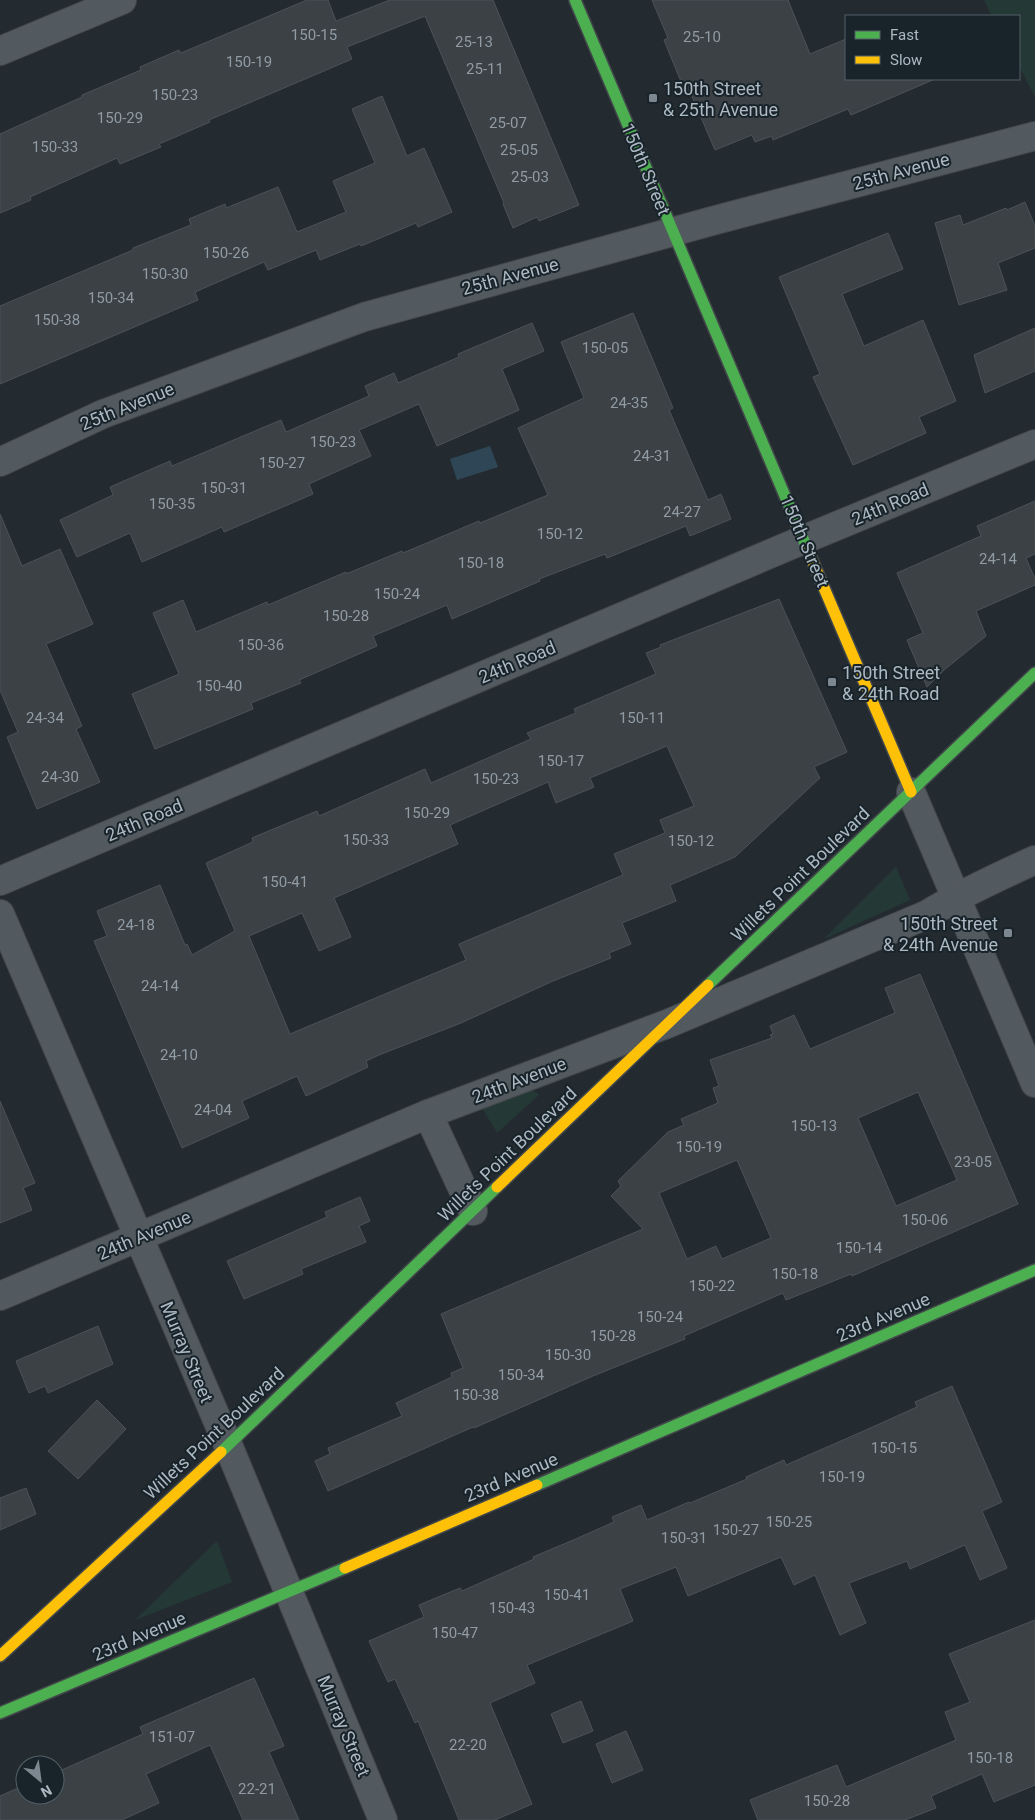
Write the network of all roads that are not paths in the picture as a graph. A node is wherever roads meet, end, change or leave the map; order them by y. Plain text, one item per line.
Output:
1 (122, 0) edge
2 (575, 0) edge
3 (0, 51) edge
4 (1035, 136) edge
5 (673, 232) junction
6 (1035, 444) edge
7 (0, 462) edge
8 (804, 540) junction
9 (1035, 673) edge
10 (911, 792) junction
11 (1035, 860) edge
12 (0, 881) edge
13 (955, 897) junction
14 (0, 914) edge
15 (667, 1024) junction
16 (1035, 1083) edge
17 (428, 1114) junction
18 (473, 1211) junction
19 (138, 1238) junction
20 (1035, 1270) edge
21 (0, 1296) edge
22 (228, 1445) junction
23 (288, 1591) junction
24 (0, 1656) edge
25 (0, 1713) edge
26 (383, 1820) edge

1 - 3 street
2 - 5 street, 150th Street
4 - 5 street, 25th Avenue
5 - 7 street, 25th Avenue
5 - 8 street, 150th Street
6 - 8 street, 24th Road
8 - 10 street, 150th Street
8 - 12 street, 24th Road
9 - 10 street, Willets Point Boulevard
10 - 13 street, 150th Street
10 - 15 street, Willets Point Boulevard
11 - 13 street, 24th Avenue
13 - 15 street, 24th Avenue
13 - 16 street, 150th Street
14 - 19 street, Murray Street
15 - 17 street, 24th Avenue
15 - 18 street, Willets Point Boulevard
17 - 18 street
17 - 19 street, 24th Avenue
18 - 22 street, Willets Point Boulevard
19 - 21 street, 24th Avenue
19 - 22 street, Murray Street
20 - 23 street, 23rd Avenue
22 - 23 street, Murray Street
22 - 24 street, Willets Point Boulevard
23 - 25 street, 23rd Avenue
23 - 26 street, Murray Street

